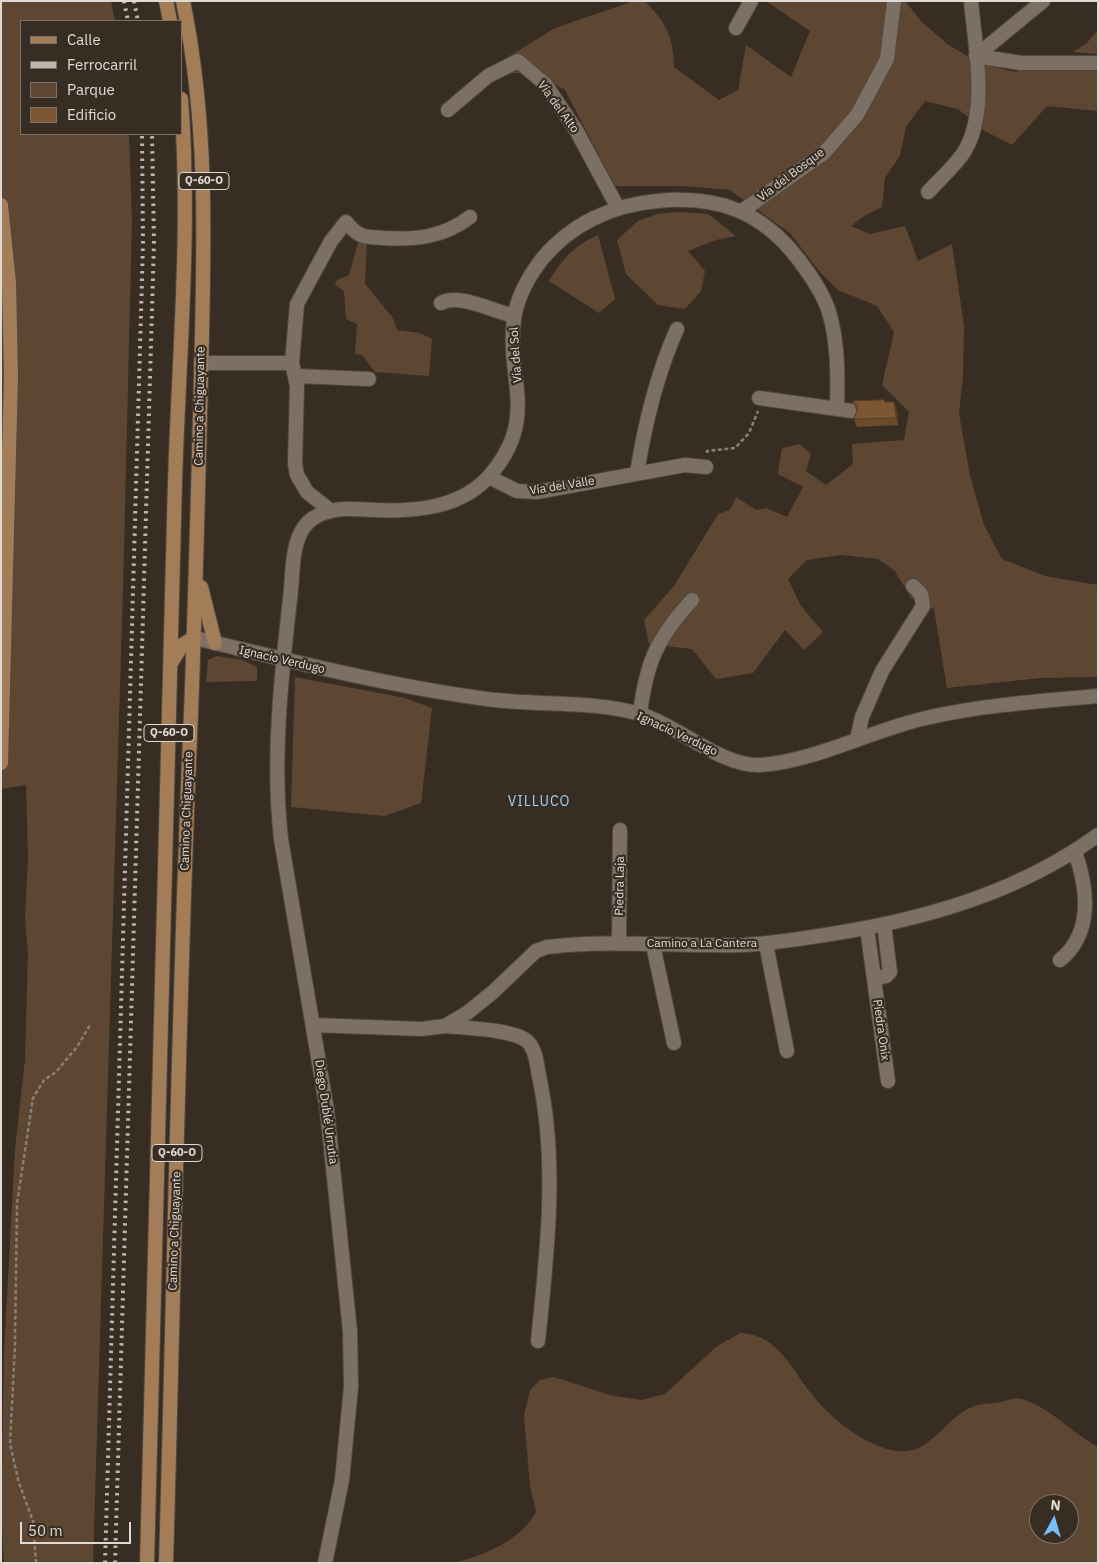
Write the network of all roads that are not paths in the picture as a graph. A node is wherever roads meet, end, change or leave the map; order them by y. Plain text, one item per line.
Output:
1 (166, 1) edge
2 (183, 1) edge
3 (751, 1) edge
4 (894, 1) edge
5 (972, 1) edge
6 (1043, 1) edge
7 (170, 20) edge
8 (736, 28) dead end
9 (976, 56) junction
10 (1098, 63) edge
11 (448, 110) dead end
12 (182, 126) edge
13 (928, 192) dead end
14 (1, 205) edge
15 (618, 208) junction
16 (742, 211) junction
17 (470, 217) dead end
18 (440, 303) dead end
19 (514, 316) junction
20 (677, 329) dead end
21 (201, 363) junction
22 (294, 370) junction
23 (369, 379) dead end
24 (759, 398) road end
25 (837, 408) junction
26 (852, 410) edge
27 (706, 467) road end
28 (637, 473) junction
29 (489, 477) junction
30 (331, 511) junction
31 (197, 557) junction
32 (913, 586) dead end
33 (692, 600) dead end
34 (171, 615) junction
35 (194, 638) junction
36 (215, 643) junction
37 (282, 660) junction
38 (170, 666) junction
39 (1098, 696) edge
40 (640, 714) junction
41 (857, 740) junction
42 (1, 763) edge
43 (620, 830) dead end
44 (1098, 835) edge
45 (1075, 852) junction
46 (884, 924) junction
47 (867, 928) junction
48 (619, 943) junction
49 (766, 944) junction
50 (653, 945) junction
51 (1060, 960) dead end
52 (874, 979) junction
53 (313, 1025) junction
54 (445, 1026) junction
55 (674, 1043) dead end
56 (787, 1051) dead end
57 (888, 1081) dead end
58 (538, 1341) dead end
59 (147, 1563) edge
60 (166, 1563) edge
61 (325, 1563) edge

1 - 7 main road
2 - 21 main road, Camino a Chiguayante / Q-60-O
3 - 8 street
4 - 16 street, Vía del Bosque
5 - 9 street
6 - 9 street
9 - 10 street
9 - 13 street
11 - 15 street, Vía del Alto
12 - 34 main road, Camino a Chiguayante / Q-60-O
14 - 42 main road
15 - 16 street, Vía del Sol
15 - 19 street, Vía del Sol
16 - 25 street, Vía del Sol
17 - 22 street
18 - 19 street
19 - 29 street, Vía del Sol
20 - 28 street
21 - 22 street
21 - 31 main road, Camino a Chiguayante / Q-60-O
22 - 23 street
22 - 30 street
24 - 25 street
25 - 26 street
27 - 28 street, Vía del Valle
28 - 29 street, Vía del Valle
29 - 30 street, Vía del Sol
30 - 37 street, Vía del Sol
31 - 35 main road, Camino a Chiguayante / Q-60-O
31 - 36 main road
32 - 41 street
33 - 40 street
34 - 35 main road
34 - 38 main road, Camino a Chiguayante / Q-60-O
35 - 36 street, Ignacio Verdugo
35 - 38 main road
35 - 60 main road, Camino a Chiguayante / Q-60-O
36 - 37 street, Ignacio Verdugo
37 - 40 street, Ignacio Verdugo
37 - 53 street, Diego Dublé Urrutia
38 - 59 main road, Camino a Chiguayante / Q-60-O
39 - 41 street, Ignacio Verdugo
40 - 41 street, Ignacio Verdugo
43 - 48 street, Piedra Laja
44 - 45 street, Camino a La Cantera
45 - 46 street, Camino a La Cantera
45 - 51 street
46 - 47 street, Camino a La Cantera
46 - 52 street
47 - 49 street, Camino a La Cantera
47 - 52 street, Piedra Onix
48 - 50 street, Camino a La Cantera
48 - 54 street, Camino a La Cantera
49 - 50 street, Camino a La Cantera
49 - 56 street
50 - 55 street
52 - 57 street, Piedra Onix
53 - 54 street, Camino a La Cantera
53 - 61 street, Diego Dublé Urrutia
54 - 58 street

